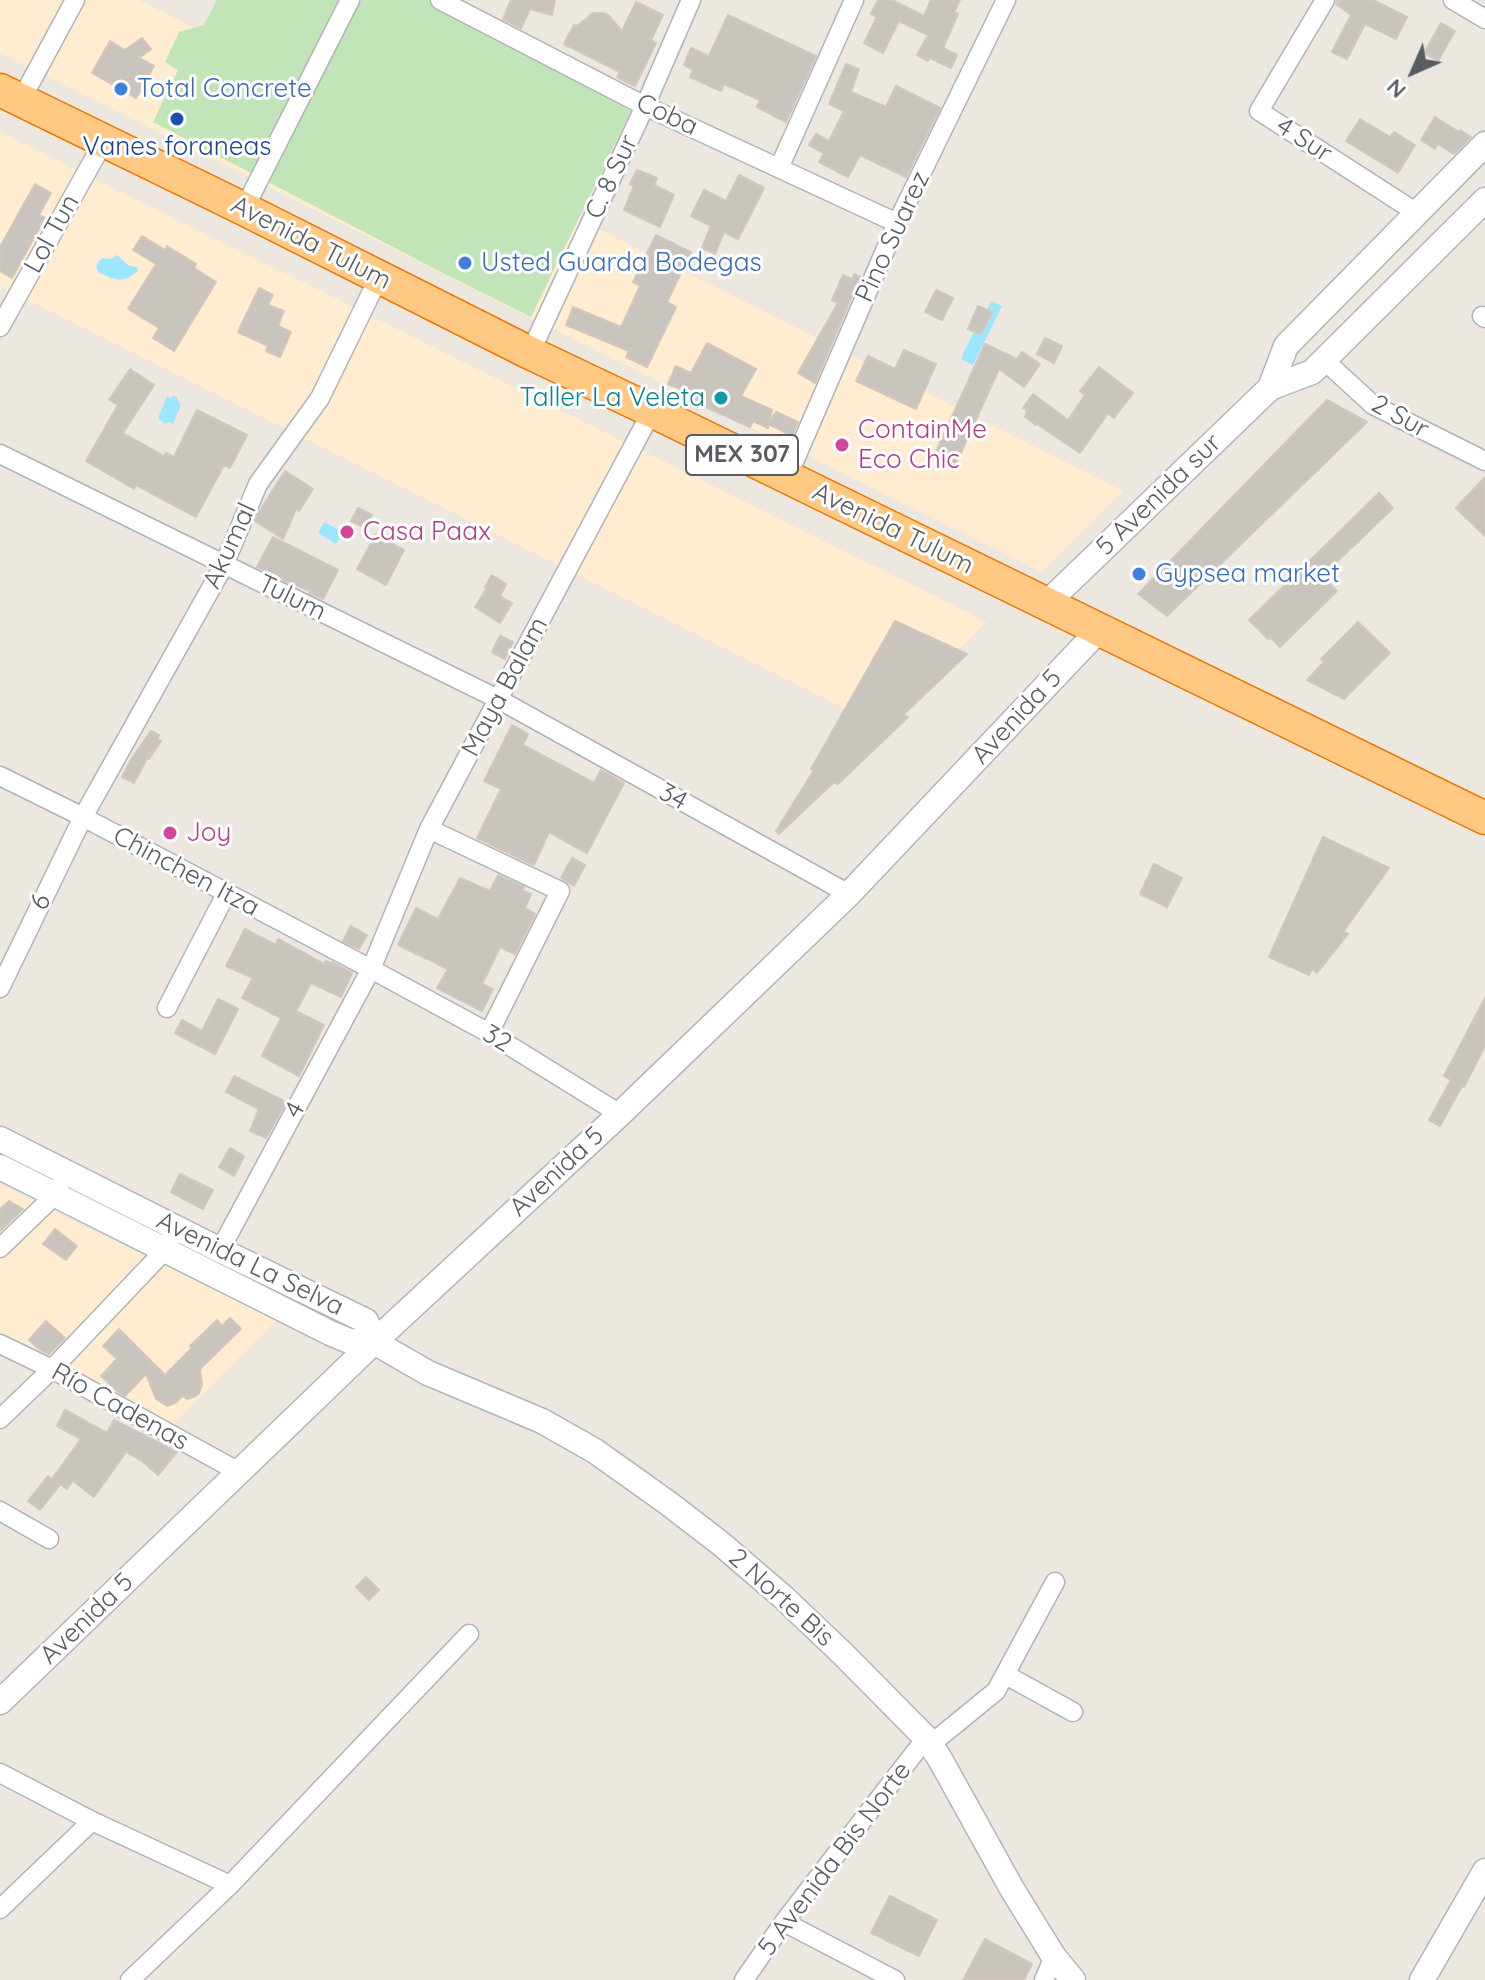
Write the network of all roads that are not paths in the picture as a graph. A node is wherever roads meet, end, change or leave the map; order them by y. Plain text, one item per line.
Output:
1 (75, 0) edge
2 (350, 0) edge
3 (440, 0) edge
4 (691, 0) edge
5 (854, 0) edge
6 (1006, 0) edge
7 (1325, 0) edge
8 (1453, 0) edge
9 (1485, 19) edge
10 (11, 95) edge
11 (645, 106) junction
12 (104, 141) junction
13 (1485, 144) edge
14 (779, 168) junction
15 (1485, 200) edge
16 (244, 209) junction
17 (1417, 213) junction
18 (897, 223) junction
19 (379, 277) junction
20 (0, 327) edge
21 (530, 353) junction
22 (1324, 360) junction
23 (1270, 388) junction
24 (652, 411) junction
25 (0, 454) edge
26 (1485, 461) edge
27 (787, 478) junction
28 (224, 565) junction
29 (1047, 603) junction
30 (1100, 629) junction
31 (498, 699) junction
32 (0, 776) edge
33 (83, 817) junction
34 (1485, 818) edge
35 (429, 829) junction
36 (226, 894) junction
37 (849, 894) junction
38 (371, 969) junction
39 (0, 988) edge
40 (167, 1008) dead end
41 (489, 1033) junction
42 (620, 1114) junction
43 (0, 1139) edge
44 (0, 1167) edge
45 (66, 1172) junction
46 (55, 1195) junction
47 (171, 1239) junction
48 (0, 1248) edge
49 (220, 1250) junction
50 (374, 1342) junction
51 (0, 1344) edge
52 (52, 1369) junction
53 (0, 1419) edge
54 (239, 1472) junction
55 (0, 1511) edge
56 (49, 1539) dead end
57 (1055, 1582) dead end
58 (469, 1634) dead end
59 (1006, 1675) junction
60 (0, 1702) edge
61 (1073, 1712) dead end
62 (928, 1741) junction
63 (0, 1773) edge
64 (92, 1821) junction
65 (1485, 1871) edge
66 (230, 1885) junction
67 (0, 1909) edge
68 (784, 1922) junction
69 (1054, 1957) junction
70 (130, 1980) edge
71 (744, 1980) edge
72 (895, 1980) edge
73 (1044, 1980) edge
74 (1073, 1980) edge
75 (1422, 1980) edge

1 - 10 street
2 - 16 street
3 - 11 street, Coba
4 - 11 street, C. 8 Sur
5 - 14 street
6 - 18 street, Pino Suarez
7 - 17 street, 4 Sur
8 - 9 street
10 - 12 highway, Avenida Tulum / MEX 307
11 - 14 street, Coba
11 - 21 street, C. 8 Sur
12 - 16 highway, Avenida Tulum / MEX 307
12 - 20 street, Lol Tun
13 - 17 street
14 - 18 street, Coba
15 - 22 street
16 - 19 highway, Avenida Tulum / MEX 307
17 - 23 street
18 - 27 street, Pino Suarez
19 - 21 highway, Avenida Tulum / MEX 307
19 - 28 street, Akumal
21 - 24 highway, Avenida Tulum / MEX 307
22 - 23 street
22 - 26 street, 2 Sur
23 - 29 street, 5 Avenida sur
24 - 27 highway, Avenida Tulum / MEX 307
24 - 31 street, Maya Balam
25 - 28 street, Tulum
27 - 29 highway, Avenida Tulum / MEX 307
28 - 31 street, Tulum
28 - 33 street, Akumal
29 - 30 highway, Avenida Tulum / MEX 307
30 - 34 highway, Avenida Tulum / MEX 307
30 - 37 street, Avenida 5
31 - 35 street, Maya Balam
31 - 37 street, 34
32 - 33 street, Chinchen Itza
33 - 36 street, Chinchen Itza
33 - 39 street, 6
35 - 38 street, Maya Balam
35 - 41 street
36 - 38 street, Chinchen Itza
36 - 40 street
37 - 42 street, Avenida 5
38 - 41 street, 32
38 - 49 street, 4
41 - 42 street, 32
42 - 50 street, Avenida 5
43 - 45 street, Avenida La Selva
44 - 46 street, Avenida La Selva
45 - 46 street
45 - 47 street, Avenida La Selva
46 - 47 street, Avenida La Selva
46 - 48 street
47 - 49 street, Avenida La Selva
47 - 50 street, Avenida La Selva
47 - 52 street
49 - 50 street, Avenida La Selva
50 - 54 street, Avenida 5
50 - 62 street, 2 Norte Bis
51 - 52 street, Río Cadenas
52 - 53 street
52 - 54 street, Río Cadenas
54 - 60 street, Avenida 5
55 - 56 street
57 - 59 street, 5 Avenida Bis Norte
58 - 66 street
59 - 61 street
59 - 62 street, 5 Avenida Bis Norte
62 - 68 street, 5 Avenida Bis Norte
62 - 69 street, 2 Norte Bis
63 - 64 street
64 - 66 street
64 - 67 street
65 - 75 street
66 - 70 street
68 - 71 street, 5 Avenida Bis Norte
68 - 72 street
69 - 73 street
69 - 74 street, 2 Norte Bis

